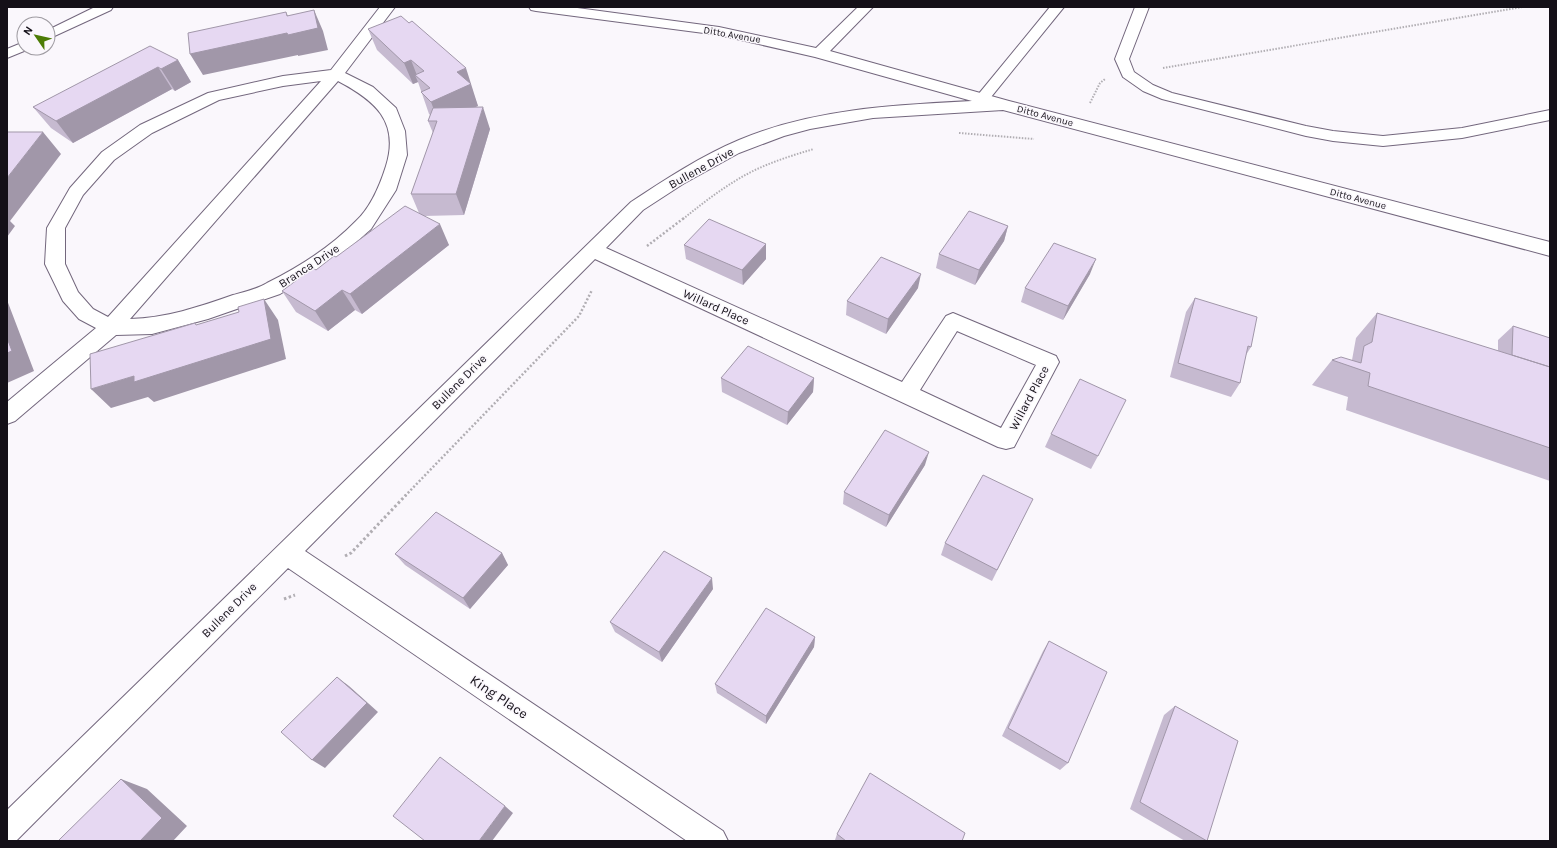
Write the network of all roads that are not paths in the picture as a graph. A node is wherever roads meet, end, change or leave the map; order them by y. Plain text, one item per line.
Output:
1 (106, 7) edge
2 (388, 7) edge
3 (536, 7) edge
4 (866, 7) edge
5 (1057, 7) edge
6 (1142, 7) edge
7 (56, 31) edge
8 (819, 53) junction
9 (336, 74) junction
10 (892, 92) junction
11 (982, 99) junction
12 (1003, 105) junction
13 (1550, 115) edge
14 (1550, 249) edge
15 (592, 250) junction
16 (111, 327) junction
17 (906, 393) junction
18 (7, 415) edge
19 (287, 553) junction
20 (7, 830) edge
21 (713, 841) edge

1 - 7 lane
2 - 9 street
3 - 8 street, Ditto Avenue
4 - 8 street
5 - 11 lane
6 - 13 lane
8 - 10 street, Ditto Avenue
9 - 16 street
9 - 16 street, Branca Drive
9 - 16 street, Branca Drive
10 - 11 street, Ditto Avenue
10 - 12 street, Bullene Drive
10 - 15 street, Bullene Drive
11 - 12 street, Ditto Avenue
12 - 14 street, Ditto Avenue
15 - 17 street, Willard Place
15 - 19 street, Bullene Drive
16 - 18 street
17 - 17 street, Willard Place
19 - 20 street, Bullene Drive
19 - 21 street, King Place

